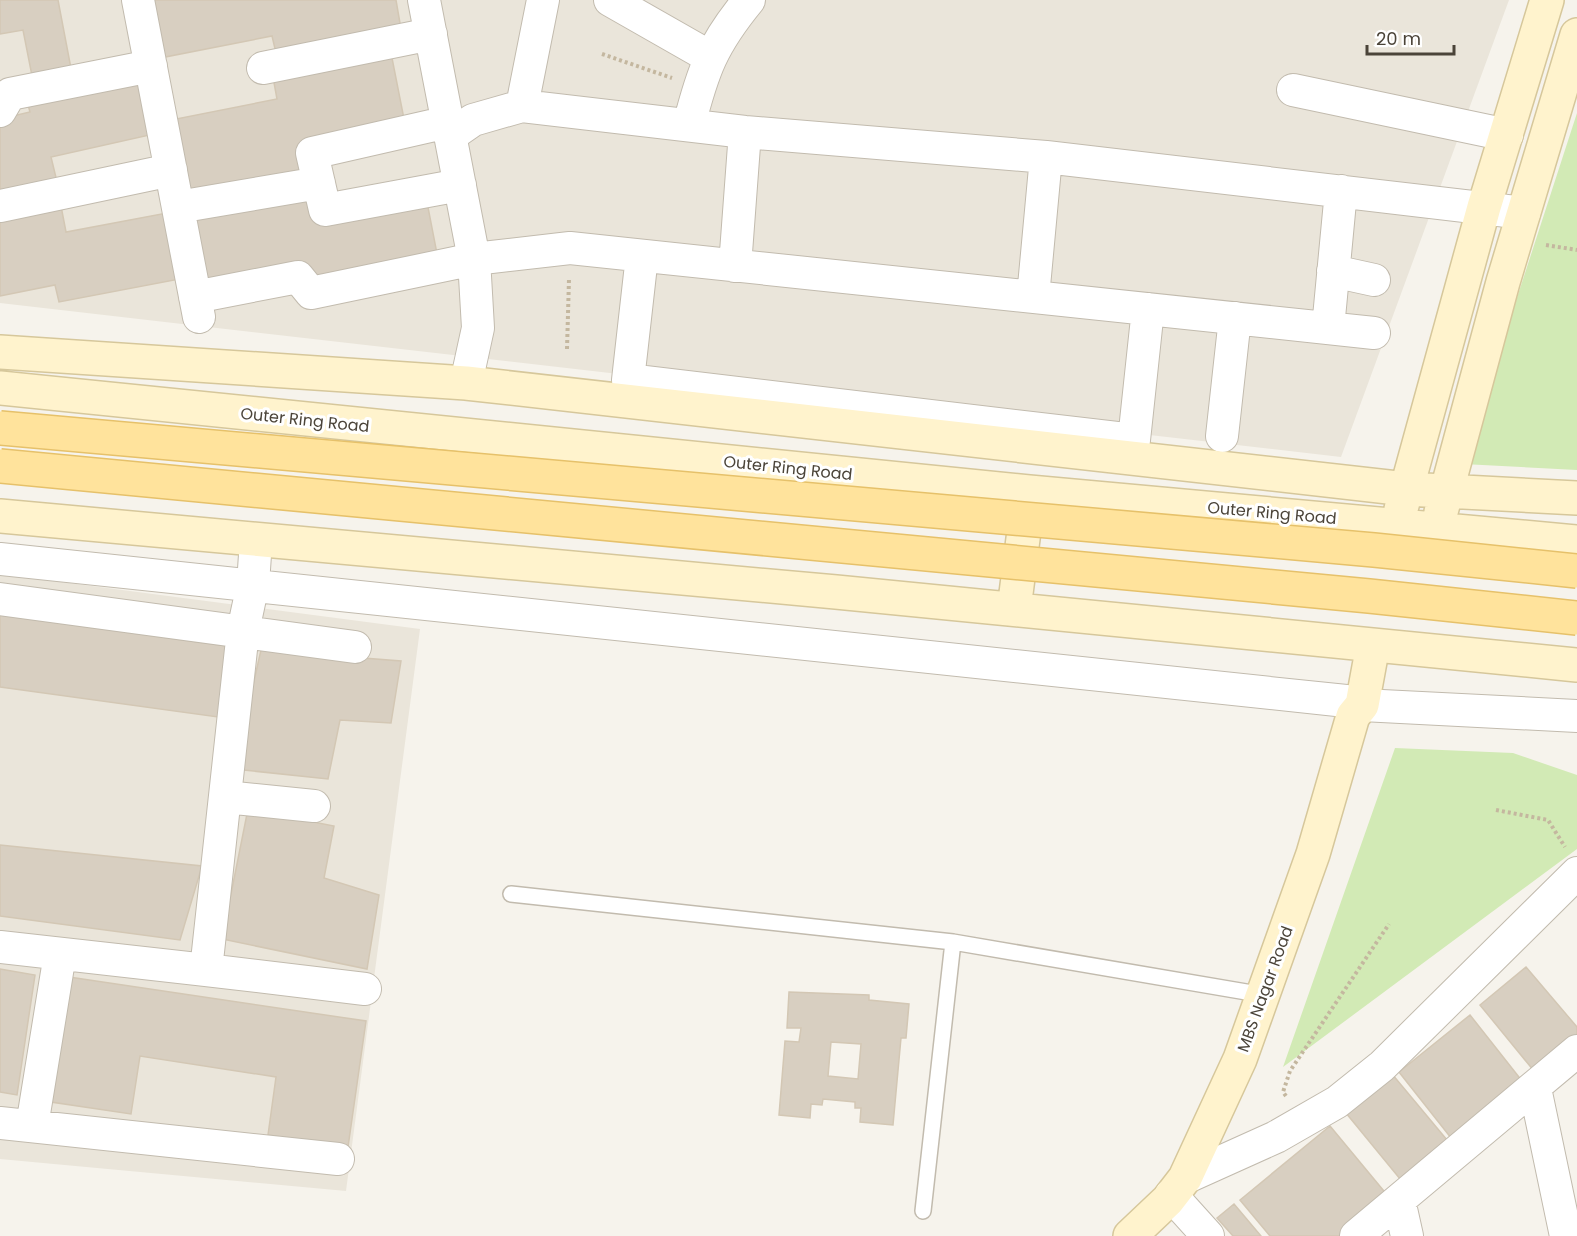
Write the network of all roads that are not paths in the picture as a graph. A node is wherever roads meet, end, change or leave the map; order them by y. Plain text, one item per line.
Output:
1 (138, 0) edge
2 (424, 0) edge
3 (543, 0) edge
4 (610, 0) edge
5 (749, 0) edge
6 (1546, 0) edge
7 (431, 34) junction
8 (1577, 35) edge
9 (710, 57) junction
10 (151, 66) junction
11 (263, 68) dead end
12 (1293, 90) dead end
13 (522, 106) junction
14 (0, 111) edge
15 (689, 125) junction
16 (449, 129) junction
17 (1509, 130) junction
18 (745, 132) junction
19 (1046, 157) junction
20 (171, 170) junction
21 (319, 183) junction
22 (460, 185) junction
23 (1341, 191) junction
24 (0, 206) edge
25 (178, 207) junction
26 (1484, 207) junction
27 (1524, 213) junction
28 (642, 256) junction
29 (474, 259) junction
30 (735, 266) junction
31 (1334, 271) junction
32 (1374, 280) dead end
33 (1033, 297) junction
34 (1148, 309) junction
35 (1234, 318) junction
36 (1328, 328) junction
37 (1374, 333) dead end
38 (0, 352) edge
39 (466, 383) junction
40 (0, 388) edge
41 (0, 428) edge
42 (1222, 436) dead end
43 (0, 466) edge
44 (1407, 489) junction
45 (1446, 491) junction
46 (1029, 492) junction
47 (1577, 498) edge
48 (0, 516) edge
49 (1396, 524) junction
50 (1437, 528) junction
51 (256, 540) junction
52 (1577, 542) edge
53 (0, 559) edge
54 (1577, 571) edge
55 (253, 584) junction
56 (0, 599) edge
57 (1014, 609) junction
58 (1577, 618) edge
59 (243, 631) junction
60 (1364, 644) junction
61 (355, 647) dead end
62 (1577, 665) edge
63 (1354, 707) junction
64 (1577, 716) edge
65 (225, 797) junction
66 (314, 806) dead end
67 (1573, 862) edge
68 (511, 894) dead end
69 (954, 942) junction
70 (0, 947) edge
71 (60, 954) junction
72 (206, 970) junction
73 (365, 989) dead end
74 (1264, 995) junction
75 (1577, 1051) edge
76 (1535, 1088) junction
77 (0, 1123) edge
78 (32, 1126) junction
79 (338, 1160) dead end
80 (1178, 1186) junction
81 (1399, 1200) junction
82 (923, 1211) dead end
83 (1130, 1236) edge
84 (1208, 1236) edge
85 (1356, 1236) edge
86 (1407, 1236) edge
87 (1566, 1236) edge

1 - 10 street
2 - 7 street
3 - 13 street
4 - 9 street
5 - 9 street
6 - 17 street
7 - 11 street
7 - 16 street
8 - 27 street
9 - 15 street
10 - 14 street
10 - 20 street
12 - 17 street
13 - 15 street
13 - 16 street
15 - 18 street
16 - 21 street
16 - 22 street
17 - 26 street
18 - 19 street
18 - 30 street
19 - 23 street
19 - 33 street
20 - 24 street
20 - 25 street
21 - 22 street
21 - 25 street
22 - 29 street
23 - 26 street
23 - 31 street
25 - 29 street
26 - 27 street
26 - 44 street
27 - 45 street
28 - 29 street
28 - 30 street
28 - 34 street
29 - 39 street
30 - 33 street
31 - 32 street
31 - 36 street
33 - 34 street
34 - 35 street
35 - 36 street
35 - 42 street
36 - 37 street
38 - 39 street
39 - 44 street
40 - 46 street, Outer Ring Road
41 - 54 main road, Outer Ring Road, bridge
43 - 58 main road, bridge
44 - 45 street
44 - 49 street
45 - 47 street
45 - 50 street
46 - 49 street, Outer Ring Road
46 - 57 street
48 - 51 street
49 - 50 street, Outer Ring Road
50 - 52 street, Outer Ring Road
51 - 55 street
51 - 57 street
53 - 55 street
55 - 59 street
55 - 63 street
56 - 59 street
57 - 60 street
59 - 61 street
59 - 65 street
60 - 62 street
60 - 63 street, MBS Nagar Road
63 - 64 street
63 - 74 street, MBS Nagar Road
65 - 66 street
65 - 72 street
67 - 80 street
68 - 69 lane
69 - 74 lane
69 - 82 lane
70 - 71 street
71 - 72 street
71 - 78 street
72 - 73 street
74 - 80 street, MBS Nagar Road
75 - 76 street
76 - 81 street
76 - 87 street
77 - 78 street
78 - 79 street
80 - 83 street, MBS Nagar Road
80 - 84 street
81 - 85 street
81 - 86 street

